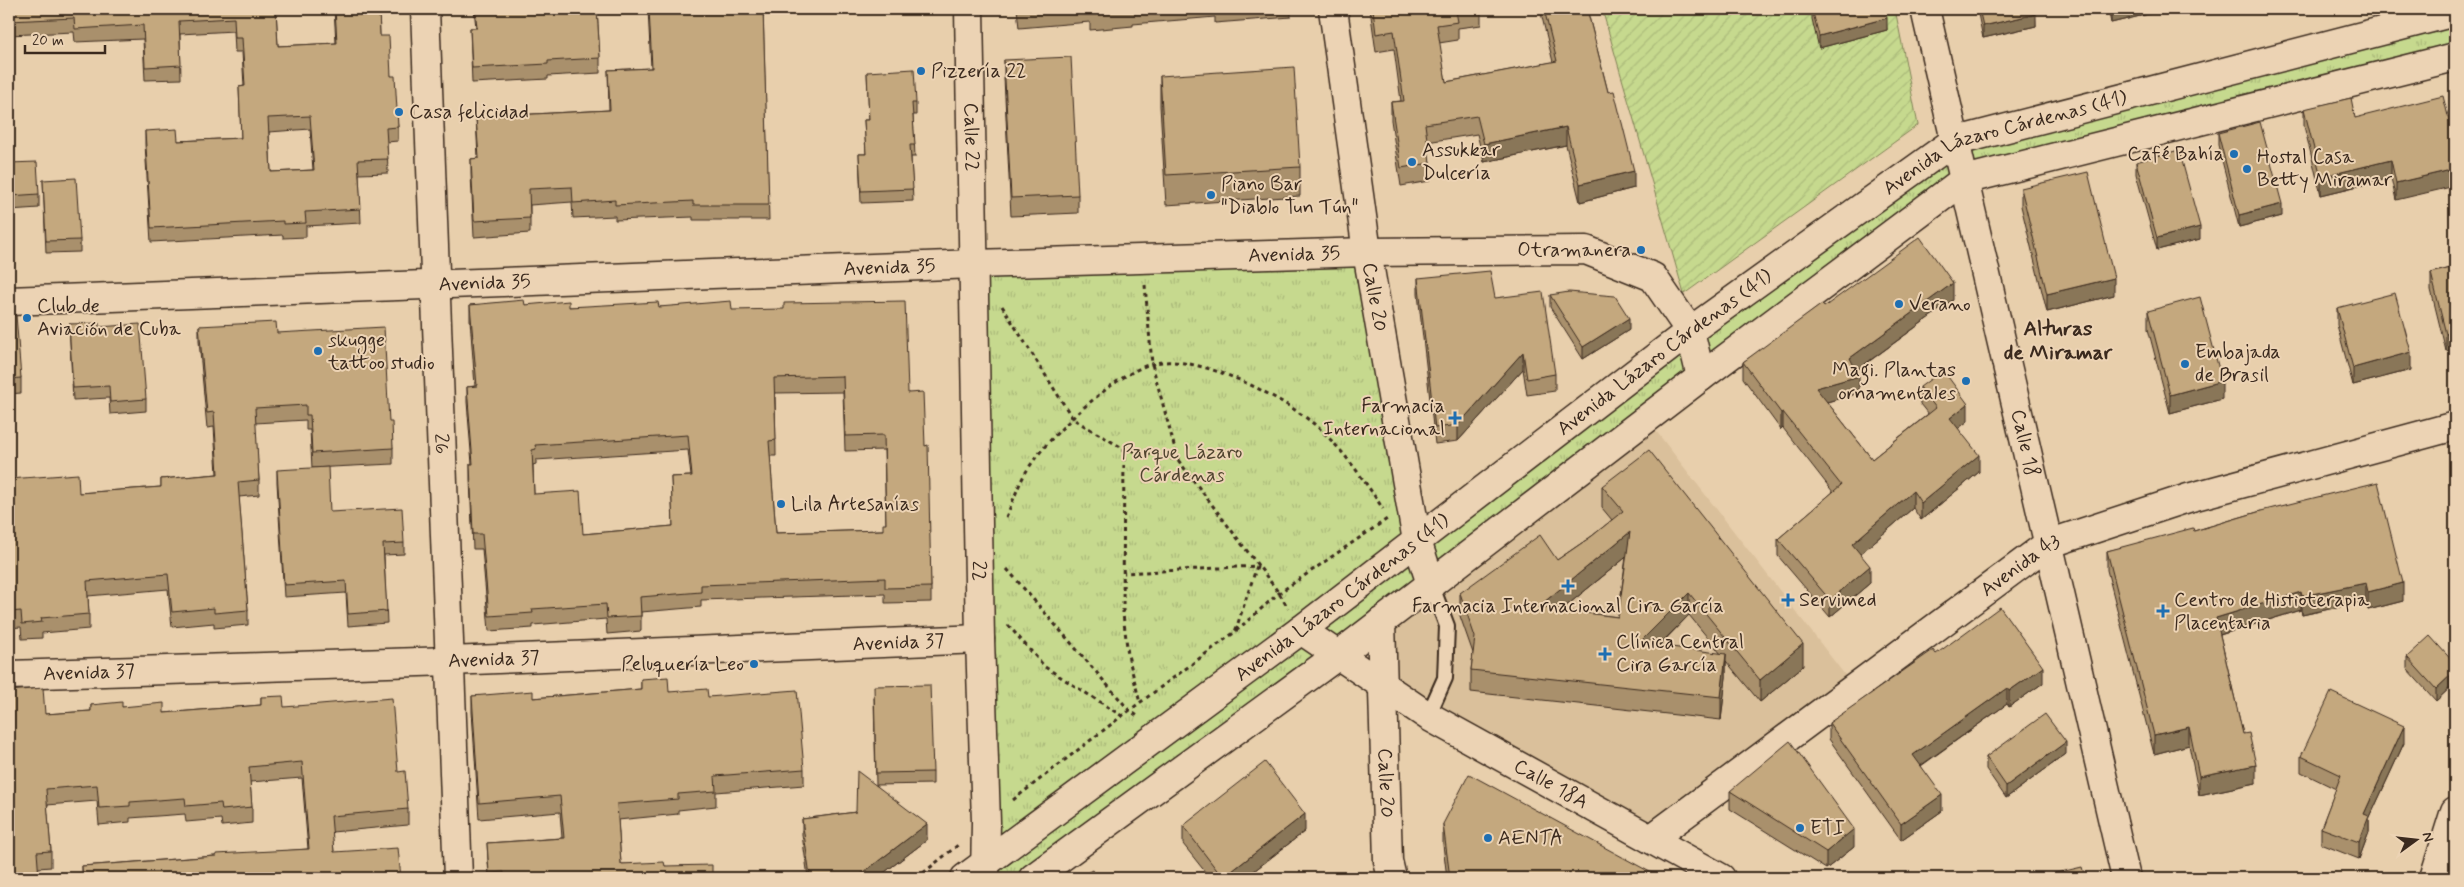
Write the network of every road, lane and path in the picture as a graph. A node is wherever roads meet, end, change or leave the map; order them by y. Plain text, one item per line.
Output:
1 (425, 9) edge
2 (970, 9) edge
3 (1333, 9) edge
4 (1925, 9) edge
5 (2455, 12) edge
6 (2455, 57) edge
7 (1953, 142) junction
8 (1964, 180) junction
9 (1367, 252) junction
10 (1143, 259) junction
11 (975, 264) junction
12 (436, 286) junction
13 (9, 301) edge
14 (1001, 305) dead end
15 (1690, 331) junction
16 (1152, 364) junction
17 (1701, 377) junction
18 (1073, 419) junction
19 (2455, 426) edge
20 (1124, 448) junction
21 (1178, 460) junction
22 (1388, 518) junction
23 (1005, 519) dead end
24 (2048, 544) junction
25 (1412, 545) junction
26 (1257, 566) junction
27 (1006, 568) dead end
28 (1124, 573) junction
29 (1431, 584) junction
30 (1279, 593) junction
31 (980, 594) junction
32 (1381, 622) junction
33 (1301, 630) junction
34 (1235, 632) junction
35 (980, 639) junction
36 (1337, 656) junction
37 (450, 661) junction
38 (9, 675) edge
39 (1382, 686) junction
40 (1140, 703) junction
41 (1130, 710) junction
42 (1122, 716) junction
43 (1428, 716) junction
44 (1161, 734) junction
45 (2455, 811) edge
46 (986, 822) junction
47 (1651, 839) junction
48 (978, 873) edge
49 (458, 878) edge
50 (917, 878) edge
51 (1032, 878) edge
52 (1392, 878) edge
53 (1722, 878) edge
54 (2126, 878) edge
55 (2434, 878) edge

1 - 12 street, 26
2 - 11 street, Calle 22
3 - 9 street, Calle 20
4 - 7 street, Calle 18
5 - 7 street, Avenida Lázaro Cárdenas (41)
6 - 8 street, Avenida Lázaro Cárdenas (41)
7 - 8 street, Calle 18
7 - 15 street, Avenida Lázaro Cárdenas (41)
8 - 17 street, Avenida Lázaro Cárdenas (41)
8 - 24 street, Calle 18
9 - 10 street, Avenida 35
9 - 15 street, Avenida 35
9 - 25 street, Calle 20
10 - 11 street, Avenida 35
10 - 16 path
11 - 12 street, Avenida 35
11 - 31 street, 22
12 - 13 street, Avenida 35
12 - 37 street, 26
14 - 18 path
15 - 17 street, Avenida 35
15 - 25 street, Avenida Lázaro Cárdenas (41)
16 - 18 path
16 - 21 path
16 - 22 path
17 - 29 street, Avenida Lázaro Cárdenas (41)
18 - 20 path
18 - 23 path
19 - 24 street, Avenida 43
20 - 21 path
20 - 28 path
21 - 26 path
22 - 25 path
22 - 30 path
24 - 47 street, Avenida 43
24 - 54 street, Calle 18
25 - 29 street, Calle 20
25 - 33 street, Avenida Lázaro Cárdenas (41)
26 - 28 path
26 - 30 path
26 - 34 path
27 - 41 path
28 - 40 path
29 - 32 street, Avenida Lázaro Cárdenas (41)
29 - 43 lane
30 - 33 path
30 - 34 path
31 - 35 street, 22
31 - 42 path
32 - 36 street, Avenida Lázaro Cárdenas (41)
32 - 39 street, Calle 20
33 - 36 street
33 - 44 street, Avenida Lázaro Cárdenas (41)
34 - 40 path
35 - 37 street, Avenida 37
35 - 46 street, 22
36 - 39 street
36 - 51 street, Avenida Lázaro Cárdenas (41)
37 - 38 street, Avenida 37
37 - 49 street, 26
39 - 43 street, Calle 18A
39 - 52 street, Calle 20
40 - 41 path
41 - 42 path
41 - 44 path
42 - 46 path
43 - 47 street, Calle 18A
44 - 48 street, Avenida Lázaro Cárdenas (41)
45 - 55 street
46 - 48 street, 22
46 - 50 path
47 - 53 street, Calle 18A

